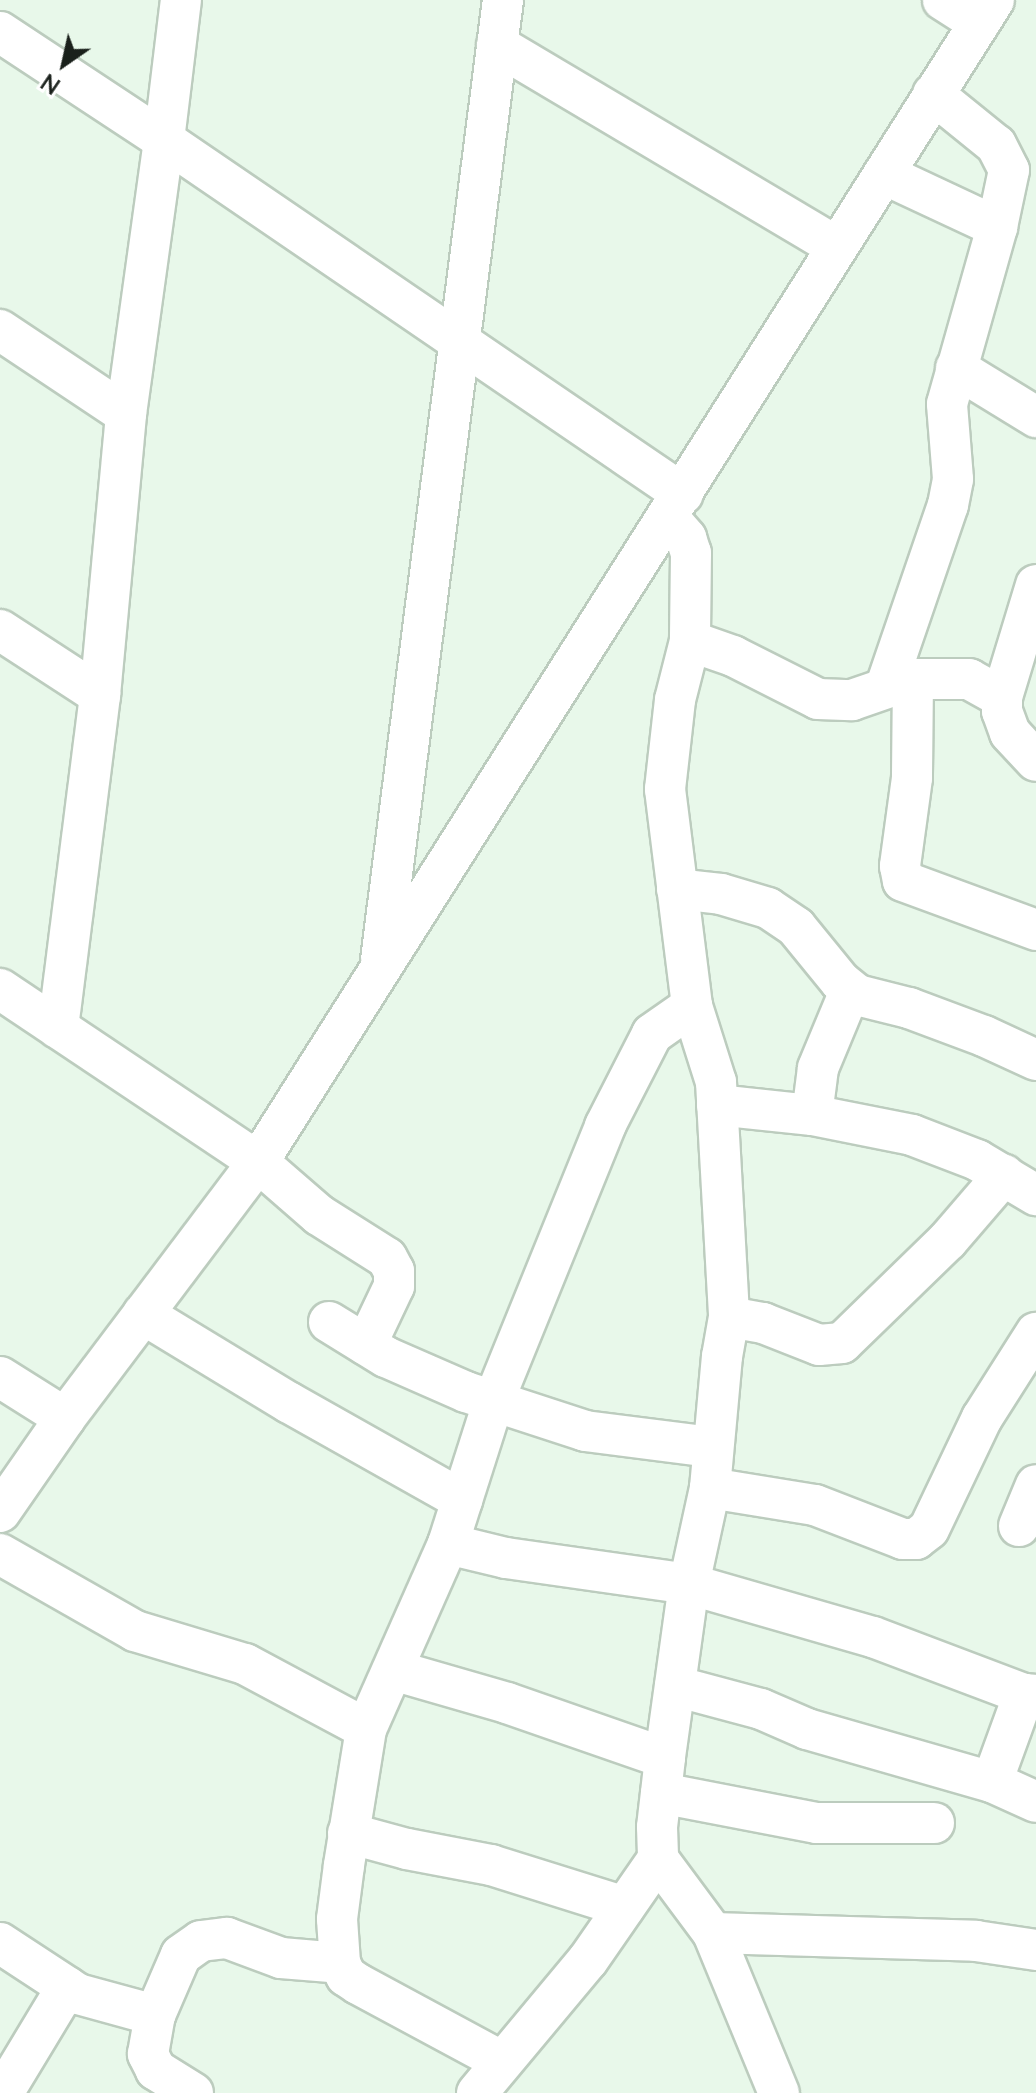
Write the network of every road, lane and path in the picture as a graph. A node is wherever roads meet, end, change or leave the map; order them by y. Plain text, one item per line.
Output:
1 (181, 0) edge
2 (503, 0) edge
3 (943, 0) edge
4 (986, 11) edge
5 (0, 32) edge
6 (497, 45) junction
7 (933, 94) junction
8 (164, 140) junction
9 (884, 174) junction
10 (997, 227) junction
11 (835, 246) junction
12 (0, 330) edge
13 (461, 341) junction
14 (956, 368) junction
15 (126, 414) junction
16 (1036, 417) edge
17 (676, 506) junction
18 (1036, 585) edge
19 (0, 630) edge
20 (690, 641) junction
21 (900, 683) junction
22 (100, 695) junction
23 (1002, 697) junction
24 (1036, 761) edge
25 (677, 889) junction
26 (1036, 930) edge
27 (379, 972) junction
28 (1, 991) edge
29 (850, 991) junction
30 (692, 1006) junction
31 (58, 1028) junction
32 (1036, 1060) edge
33 (717, 1105) junction
34 (812, 1115) junction
35 (258, 1162) junction
36 (1020, 1185) edge
37 (143, 1314) junction
38 (729, 1317) junction
39 (329, 1322) dead end
40 (1036, 1333) edge
41 (366, 1345) junction
42 (0, 1377) edge
43 (494, 1400) junction
44 (65, 1418) junction
45 (712, 1447) junction
46 (1036, 1485) edge
47 (710, 1488) junction
48 (462, 1500) junction
49 (0, 1512) edge
50 (1019, 1526) dead end
51 (448, 1544) junction
52 (0, 1554) edge
53 (689, 1584) junction
54 (393, 1670) junction
55 (675, 1686) junction
56 (1030, 1695) edge
57 (366, 1729) junction
58 (663, 1776) junction
59 (992, 1782) junction
60 (1036, 1802) edge
61 (934, 1823) dead end
62 (348, 1833) junction
63 (658, 1859) junction
64 (625, 1907) junction
65 (713, 1933) junction
66 (0, 1943) edge
67 (1036, 1950) edge
68 (340, 1963) junction
69 (67, 1987) junction
70 (155, 2015) junction
71 (501, 2061) junction
72 (3, 2093) edge
73 (193, 2093) edge
74 (477, 2093) edge
75 (779, 2093) edge

1 - 8 street
2 - 6 street
3 - 4 street
4 - 7 street
5 - 8 street
6 - 11 street
6 - 13 street
7 - 9 street
7 - 10 street
8 - 13 street
8 - 15 street
9 - 10 street
9 - 11 street
10 - 14 street
11 - 17 street
12 - 15 street
13 - 17 street
13 - 27 street
14 - 16 street
14 - 21 street
15 - 22 street
17 - 20 street
17 - 27 street
18 - 23 street
19 - 22 street
20 - 21 street
20 - 25 street
21 - 23 street
21 - 26 street
22 - 31 street
23 - 24 street
25 - 29 street
25 - 30 street
27 - 35 street
28 - 31 street
29 - 32 street
29 - 34 street
30 - 33 street
30 - 43 street
31 - 35 street
33 - 34 street
33 - 38 street
34 - 36 street
35 - 37 street
35 - 41 street
36 - 38 street
37 - 44 street
37 - 48 street
38 - 45 street
39 - 41 street
40 - 47 street
41 - 43 street
42 - 44 street
43 - 45 street
43 - 48 street
44 - 49 street
45 - 47 street
46 - 50 street
47 - 53 street
48 - 51 street
51 - 53 street
51 - 54 street
52 - 57 street
53 - 55 street
53 - 56 street
54 - 57 street
54 - 58 street
55 - 58 street
55 - 59 street
56 - 59 street
57 - 62 street
58 - 61 street
58 - 63 street
59 - 60 street
62 - 64 street
62 - 68 street
63 - 64 street
63 - 65 street
64 - 71 street
65 - 67 street
65 - 75 street
66 - 69 street
68 - 70 street
68 - 71 street
69 - 70 street
69 - 72 street
70 - 73 street
71 - 74 street

